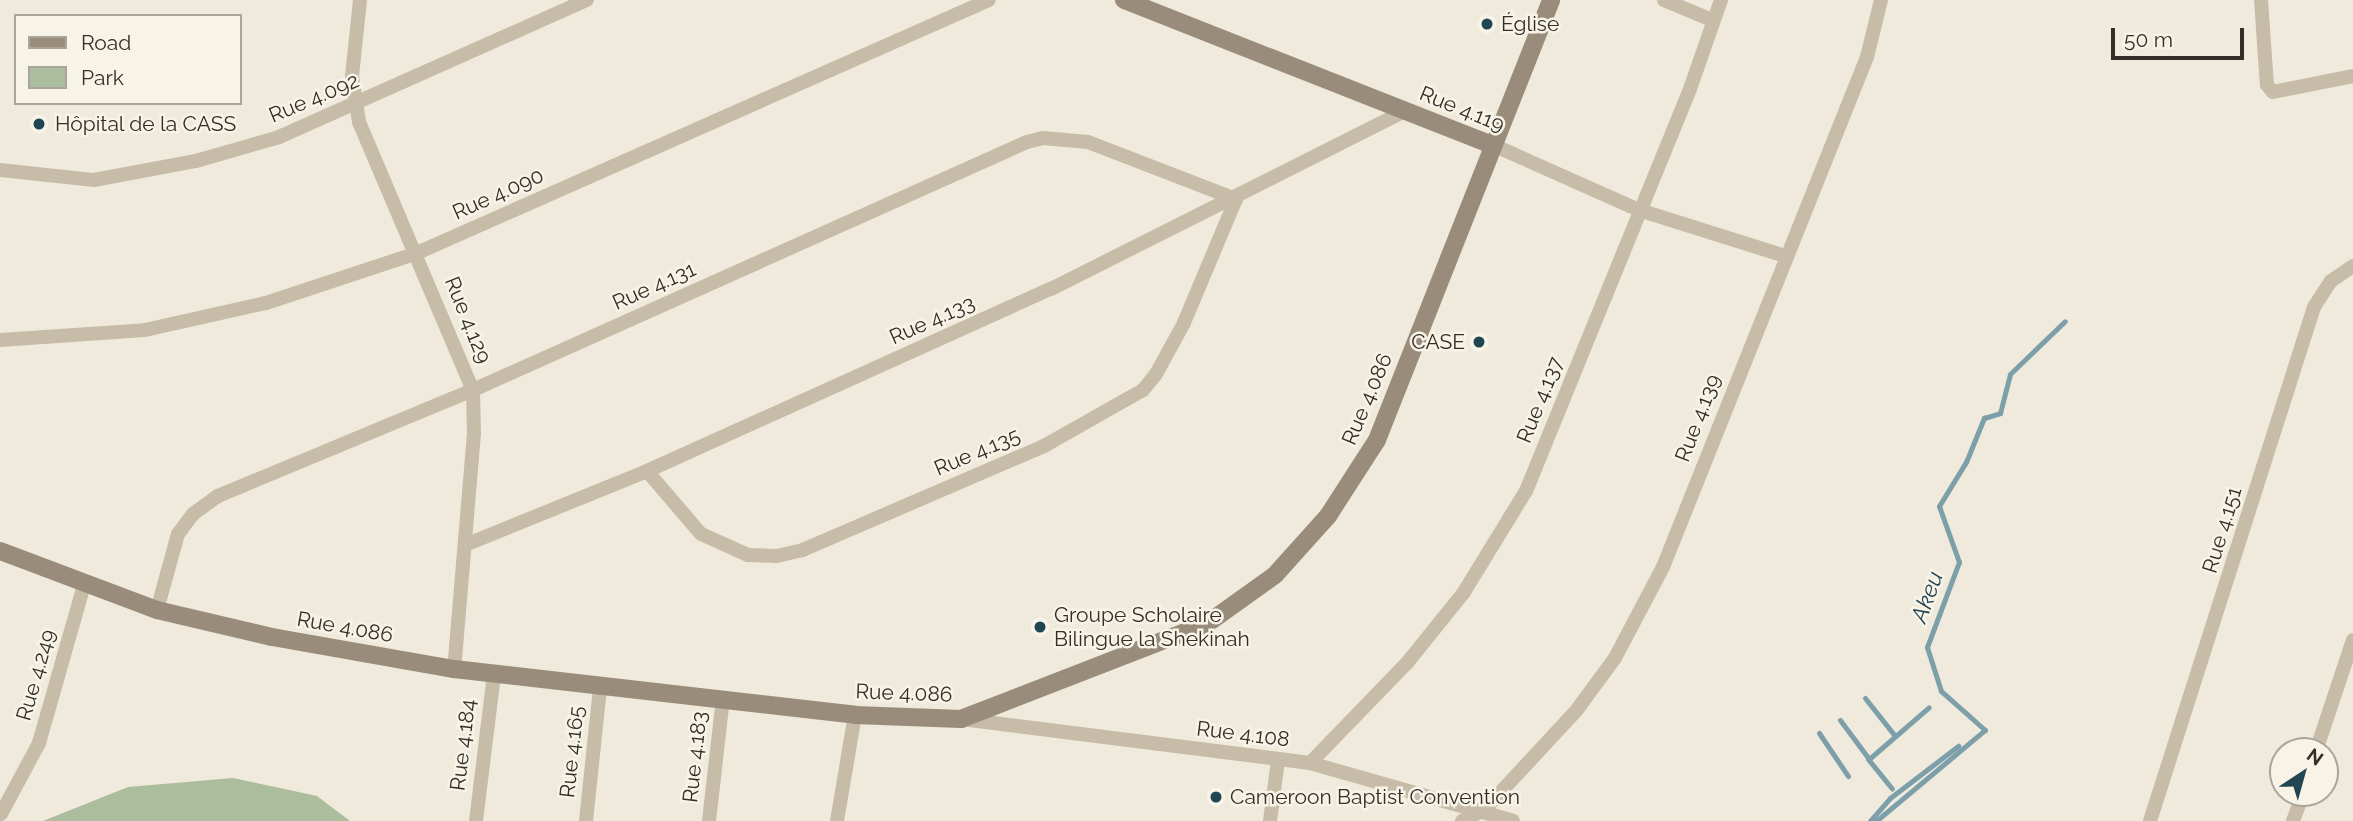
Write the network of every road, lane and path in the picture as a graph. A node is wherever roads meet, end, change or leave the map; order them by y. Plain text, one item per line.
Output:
1 (360, 0) edge
2 (587, 0) edge
3 (989, 0) edge
4 (1124, 0) edge
5 (1551, 0) edge
6 (1664, 0) edge
7 (1721, 0) edge
8 (1881, 0) edge
9 (2261, 0) edge
10 (1712, 20) junction
11 (2353, 76) edge
12 (355, 104) junction
13 (1405, 111) junction
14 (1493, 145) junction
15 (0, 170) edge
16 (1236, 200) junction
17 (1639, 210) junction
18 (417, 253) junction
19 (1785, 256) junction
20 (2353, 266) edge
21 (0, 340) edge
22 (472, 390) junction
23 (647, 471) junction
24 (465, 545) junction
25 (0, 551) edge
26 (85, 582) junction
27 (157, 611) junction
28 (2353, 640) edge
29 (454, 669) junction
30 (494, 675) junction
31 (600, 687) junction
32 (723, 698) junction
33 (855, 715) junction
34 (961, 719) junction
35 (2321, 737) edge
36 (1279, 760) junction
37 (1310, 763) junction
38 (1484, 810) junction
39 (1, 814) edge
40 (476, 821) edge
41 (586, 821) edge
42 (709, 821) edge
43 (837, 821) edge
44 (1270, 821) edge
45 (1462, 821) edge
46 (1513, 821) edge
47 (2150, 821) edge

1 - 12 street, Rue 4.129
2 - 12 street, Rue 4.092
3 - 18 street, Rue 4.090
4 - 13 street, Rue 4.119
5 - 14 street, Rue 4.086
6 - 10 street
7 - 10 street, Rue 4.137
8 - 19 street, Rue 4.139
9 - 11 street
10 - 17 street, Rue 4.137
12 - 15 street, Rue 4.092
12 - 18 street, Rue 4.129
13 - 14 street, Rue 4.119
13 - 16 street, Rue 4.133
14 - 17 street, Rue 4.119
14 - 34 street, Rue 4.086
16 - 22 street, Rue 4.131
16 - 23 street, Rue 4.133
16 - 23 street, Rue 4.135
17 - 19 street, Rue 4.119
17 - 37 street, Rue 4.137
18 - 21 street, Rue 4.090
18 - 22 street, Rue 4.129
19 - 38 street, Rue 4.139
20 - 47 street, Rue 4.151
22 - 24 street, Rue 4.129
22 - 27 street, Rue 4.131
23 - 24 street, Rue 4.133
24 - 29 street, Rue 4.129
25 - 26 street, Rue 4.086
26 - 27 street, Rue 4.086
26 - 39 street, Rue 4.249
27 - 29 street, Rue 4.086
28 - 35 street
29 - 30 street, Rue 4.086
30 - 31 street, Rue 4.086
30 - 40 street, Rue 4.184
31 - 32 street, Rue 4.086
31 - 41 street, Rue 4.165
32 - 33 street, Rue 4.086
32 - 42 street, Rue 4.183
33 - 34 street, Rue 4.086
33 - 43 street
34 - 36 street, Rue 4.108
36 - 37 street, Rue 4.108
36 - 44 street
37 - 38 street, Rue 4.108
38 - 45 street
38 - 46 street, Rue 4.108

